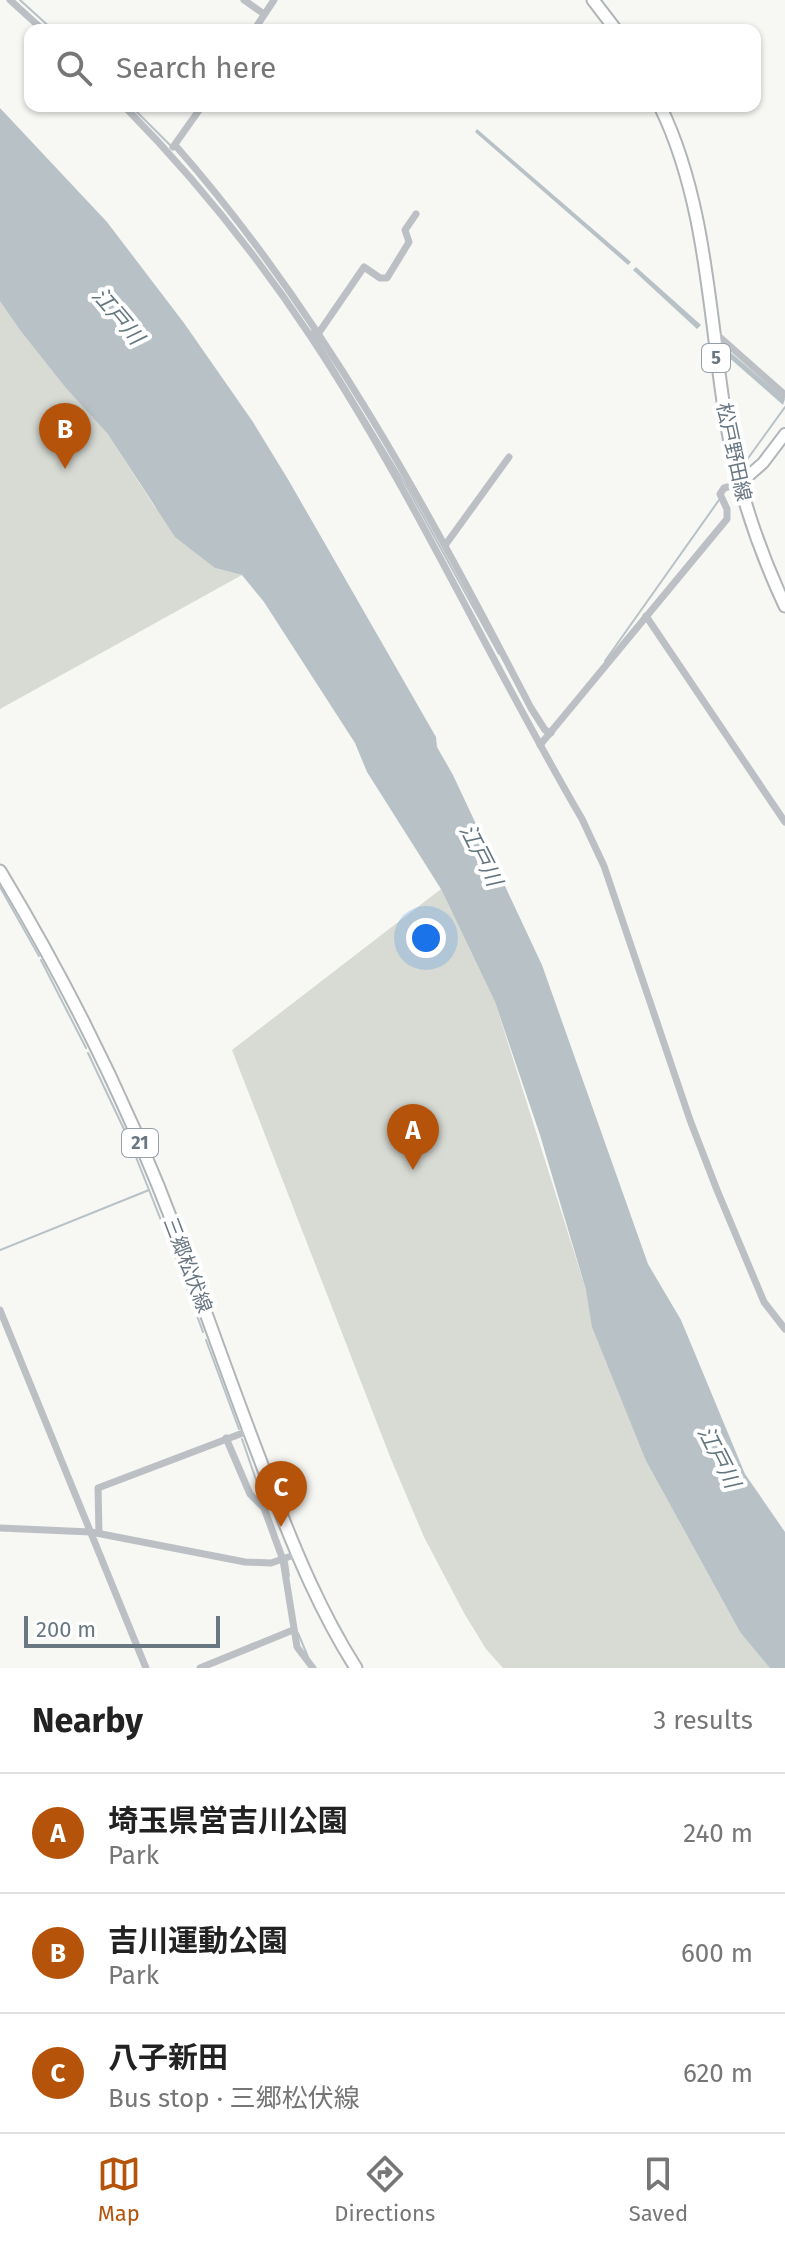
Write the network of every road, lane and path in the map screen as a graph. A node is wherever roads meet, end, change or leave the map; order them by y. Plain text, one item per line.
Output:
1 (10, 0) edge
2 (244, 0) edge
3 (274, 0) edge
4 (593, 0) edge
5 (264, 14) junction
6 (36, 24) edge
7 (258, 24) edge
8 (611, 24) edge
9 (131, 112) edge
10 (198, 112) edge
11 (663, 112) edge
12 (171, 148) junction
13 (416, 214) dead end
14 (712, 331) junction
15 (316, 335) junction
16 (785, 395) edge
17 (785, 434) edge
18 (509, 457) dead end
19 (739, 484) junction
20 (446, 544) junction
21 (785, 606) edge
22 (646, 616) junction
23 (551, 733) junction
24 (540, 745) junction
25 (785, 822) edge
26 (0, 871) edge
27 (0, 1310) edge
28 (785, 1329) edge
29 (248, 1431) junction
30 (226, 1438) junction
31 (0, 1528) edge
32 (95, 1532) junction
33 (297, 1554) junction
34 (283, 1560) junction
35 (293, 1630) junction
36 (146, 1668) edge
37 (200, 1668) edge
38 (313, 1668) edge
39 (356, 1668) edge

1 - 6 street
2 - 5 street
3 - 5 street
4 - 8 main road
5 - 7 street
9 - 12 street
10 - 12 street
11 - 14 main road, 松戸野田線 / 5
12 - 15 street
13 - 15 street
14 - 16 street
14 - 19 main road, 松戸野田線 / 5
15 - 20 street
15 - 24 street
17 - 19 street
18 - 20 street
19 - 21 main road, 松戸野田線 / 5
19 - 22 street
20 - 23 street
22 - 23 street
22 - 25 street
23 - 24 street
24 - 28 street
26 - 29 main road, 三郷松伏線 / 21
27 - 32 street
29 - 30 street
29 - 33 main road, 三郷松伏線 / 21
30 - 32 street
30 - 34 street
31 - 32 street
32 - 34 street
32 - 36 street
33 - 34 street
33 - 39 main road, 三郷松伏線 / 21
34 - 35 street
35 - 37 street
35 - 38 street

